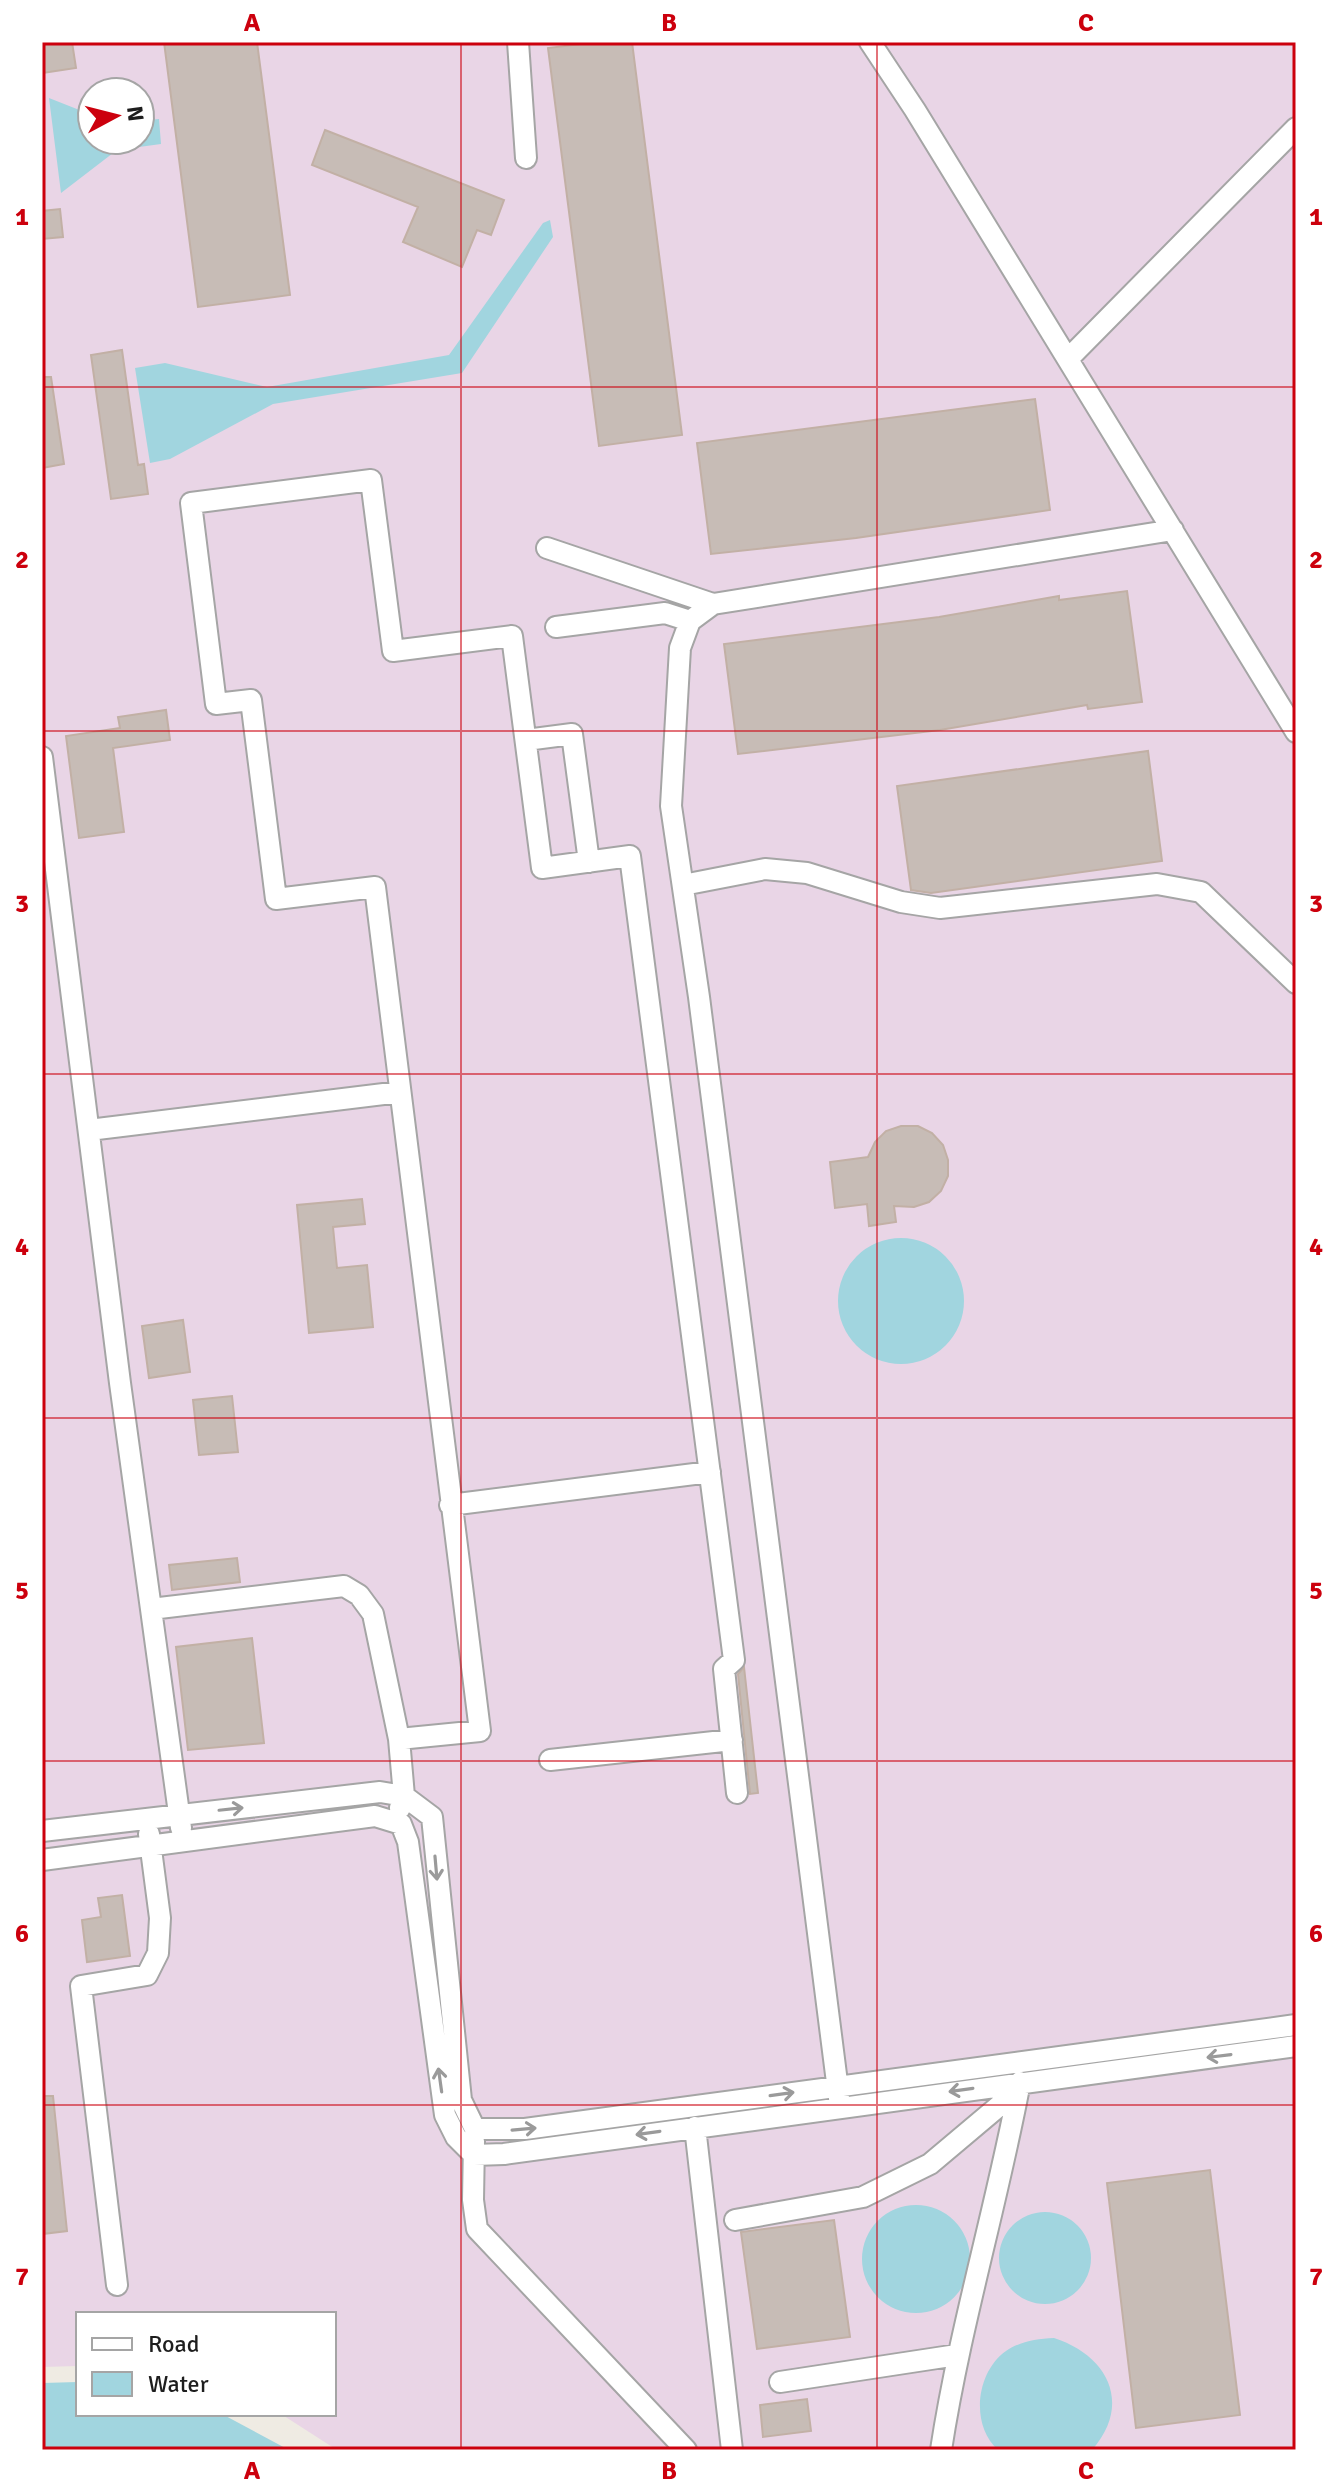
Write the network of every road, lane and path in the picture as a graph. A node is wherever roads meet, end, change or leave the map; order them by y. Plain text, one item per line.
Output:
1 (518, 42) edge
2 (870, 42) edge
3 (1296, 128) edge
4 (526, 158) dead end
5 (1068, 359) junction
6 (1173, 530) junction
7 (547, 548) dead end
8 (713, 604) junction
9 (690, 621) junction
10 (556, 627) dead end
11 (1296, 732) edge
12 (526, 740) junction
13 (42, 757) edge
14 (589, 862) junction
15 (683, 885) junction
16 (1296, 983) edge
17 (400, 1092) junction
18 (89, 1130) junction
19 (710, 1472) junction
20 (450, 1505) junction
21 (151, 1609) junction
22 (399, 1739) junction
23 (732, 1740) junction
24 (550, 1760) dead end
25 (737, 1793) dead end
26 (404, 1796) junction
27 (180, 1814) junction
28 (147, 1818) junction
29 (395, 1822) junction
30 (42, 1831) edge
31 (183, 1842) junction
32 (151, 1846) junction
33 (42, 1860) edge
34 (1296, 2025) edge
35 (1296, 2046) edge
36 (1019, 2086) junction
37 (839, 2097) junction
38 (695, 2127) junction
39 (475, 2129) junction
40 (474, 2155) junction
41 (735, 2220) dead end
42 (117, 2285) dead end
43 (957, 2355) junction
44 (780, 2382) dead end
45 (686, 2450) edge
46 (732, 2450) edge
47 (941, 2450) edge

1 - 4 lane
2 - 5 lane
3 - 5 lane
5 - 6 lane
6 - 8 lane
6 - 11 lane
7 - 8 lane
8 - 9 lane
9 - 10 lane
9 - 15 lane
12 - 14 lane
12 - 14 lane
12 - 17 lane
13 - 18 lane
14 - 19 lane
15 - 16 lane
15 - 37 lane
17 - 18 lane
17 - 20 lane
18 - 21 lane
19 - 20 lane
19 - 23 lane
20 - 22 lane
21 - 22 lane
21 - 27 lane
22 - 26 lane
23 - 24 lane
23 - 25 lane
27 -> 26 lane
26 - 29 lane
26 -> 39 lane
27 - 28 lane
27 - 31 lane
28 - 30 lane
28 - 32 lane
29 - 31 lane
40 -> 29 lane
31 - 32 lane
32 - 33 lane
32 - 42 lane
34 - 37 lane
35 -> 36 lane
36 -> 37 lane
36 - 41 lane
36 - 43 lane
37 - 38 lane
39 -> 37 lane
38 -> 40 lane
38 - 46 lane
39 - 40 lane
40 - 45 lane
43 - 44 lane
43 - 47 lane

